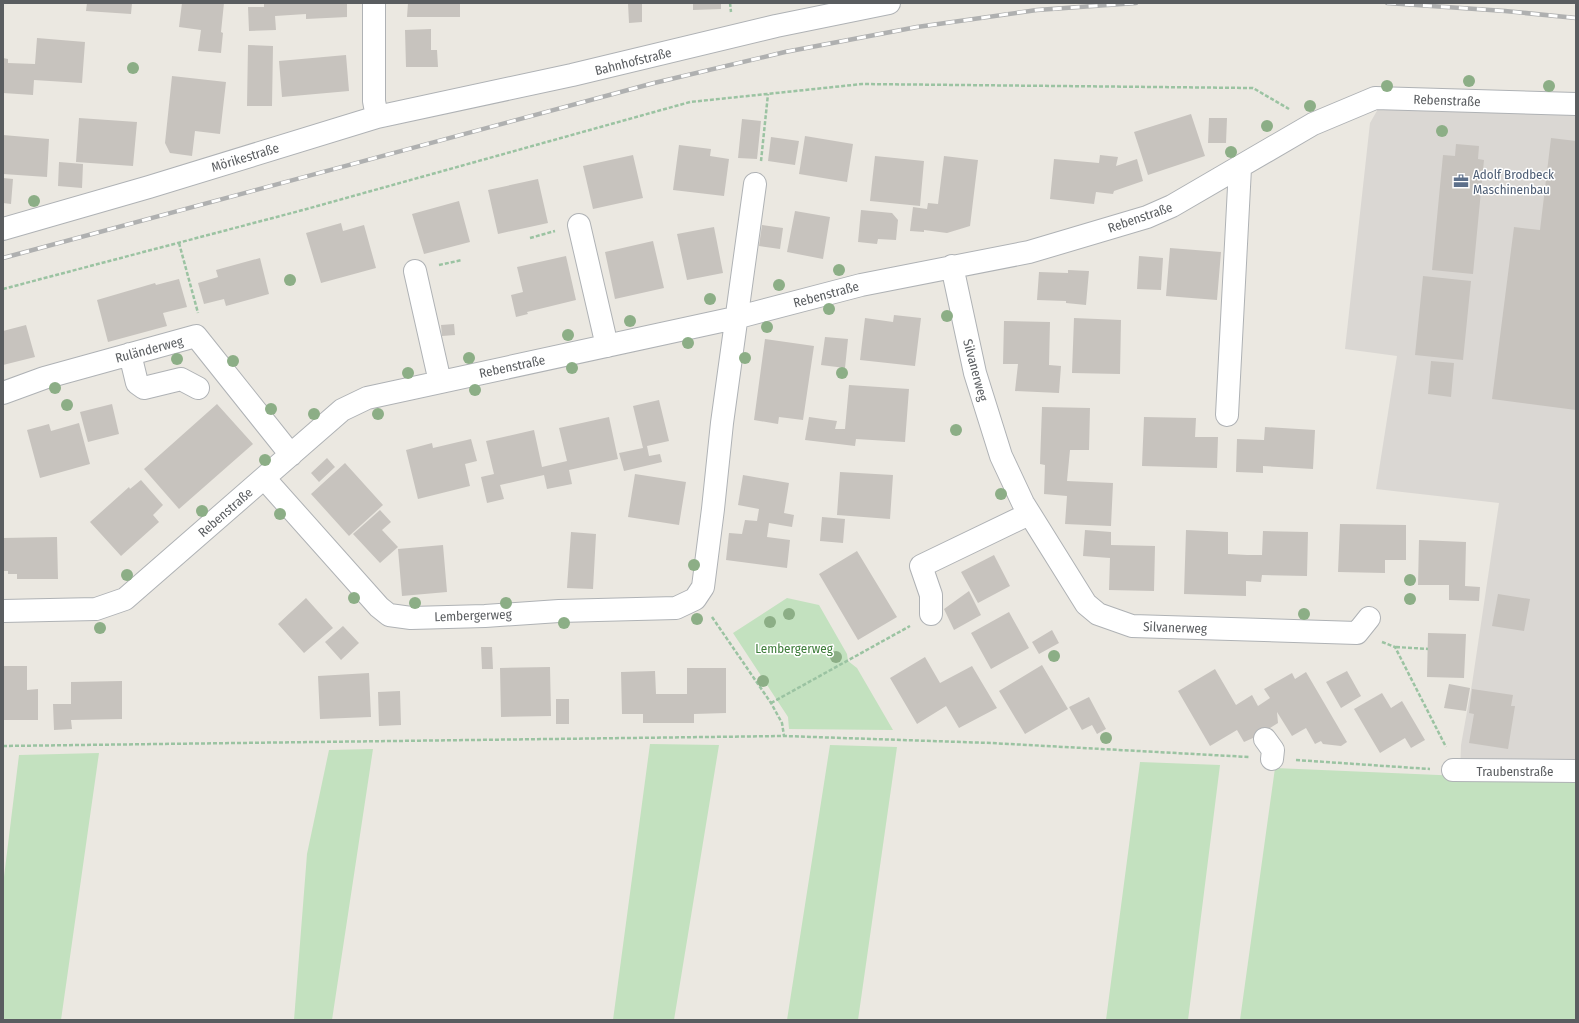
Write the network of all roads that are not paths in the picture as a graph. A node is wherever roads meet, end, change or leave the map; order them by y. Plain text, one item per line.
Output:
1 (374, 3) edge
2 (889, 3) edge
3 (1576, 104) edge
4 (377, 117) junction
5 (1240, 168) junction
6 (755, 184) road end
7 (579, 225) dead end
8 (3, 229) edge
9 (952, 266) junction
10 (415, 271) dead end
11 (736, 318) junction
12 (607, 346) junction
13 (130, 354) junction
14 (440, 382) junction
15 (198, 388) dead end
16 (3, 393) edge
17 (1227, 415) dead end
18 (291, 455) junction
19 (264, 478) junction
20 (1029, 514) junction
21 (3, 611) edge
22 (931, 614) road end
23 (1363, 626) road end
24 (1453, 770) road end
25 (1576, 771) edge

1 - 4 street
2 - 4 street, Bahnhofstraße
3 - 5 street, Rebenstraße
4 - 8 street, Mörikestraße
5 - 9 street, Rebenstraße
5 - 17 street
6 - 11 street
7 - 12 street
9 - 11 street, Rebenstraße
9 - 20 street, Silvanerweg
10 - 14 street
11 - 12 street, Rebenstraße
11 - 19 street, Lembergerweg
12 - 14 street, Rebenstraße
13 - 15 street
13 - 16 street, Ruländerweg
13 - 18 street, Ruländerweg
14 - 18 street, Rebenstraße
18 - 19 street, Rebenstraße
19 - 21 street, Rebenstraße
20 - 22 street
20 - 23 street, Silvanerweg
24 - 25 street, Traubenstraße

